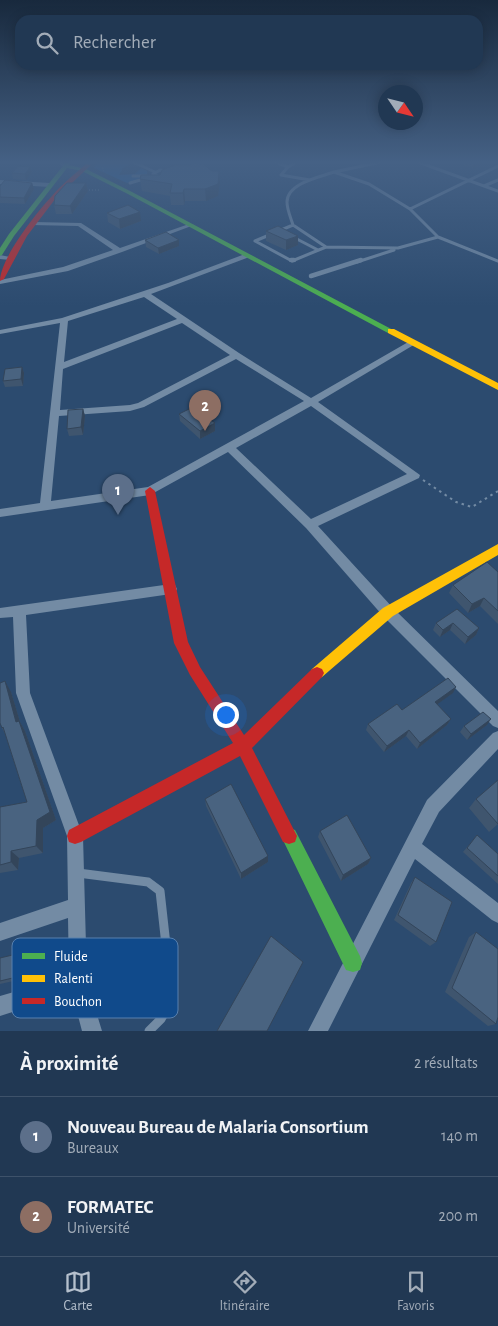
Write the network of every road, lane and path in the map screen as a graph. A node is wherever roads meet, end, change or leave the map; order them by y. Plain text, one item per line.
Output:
1 (30, 210) edge
2 (45, 210) edge
3 (165, 210) edge
4 (289, 210) edge
5 (411, 210) edge
6 (34, 224) junction
7 (191, 225) junction
8 (293, 225) junction
9 (280, 231) junction
10 (438, 237) junction
11 (326, 247) junction
12 (398, 248) junction
13 (318, 250) junction
14 (120, 251) junction
15 (4, 256) edge
16 (248, 256) junction
17 (498, 261) edge
18 (311, 276) dead end
19 (0, 281) edge
20 (145, 294) junction
21 (64, 320) junction
22 (182, 320) junction
23 (0, 332) edge
24 (413, 342) junction
25 (236, 355) junction
26 (60, 367) junction
27 (498, 387) edge
28 (310, 401) junction
29 (54, 413) junction
30 (229, 447) junction
31 (415, 475) junction
32 (150, 491) junction
33 (498, 491) edge
34 (45, 507) junction
35 (0, 513) edge
36 (310, 525) junction
37 (498, 550) edge
38 (171, 589) junction
39 (19, 609) junction
40 (388, 612) junction
41 (0, 613) edge
42 (498, 721) edge
43 (498, 738) edge
44 (243, 746) junction
45 (75, 836) junction
46 (412, 847) junction
47 (76, 873) junction
48 (76, 906) junction
49 (498, 914) edge
50 (0, 932) edge
51 (77, 938) edge
52 (165, 938) edge
53 (353, 963) junction
54 (12, 1002) edge
55 (0, 1006) edge
56 (88, 1018) edge
57 (162, 1018) edge
58 (92, 1031) edge
59 (149, 1031) edge
60 (318, 1031) edge

1 - 15 street
2 - 6 street
3 - 7 street
4 - 8 lane
5 - 10 lane
6 - 14 street
6 - 15 street
7 - 14 street
7 - 16 street
8 - 9 lane
8 - 11 lane
9 - 13 lane
9 - 13 lane
10 - 12 lane
10 - 17 lane
11 - 12 lane
11 - 13 lane
12 - 18 lane
14 - 19 street
15 - 19 street
16 - 20 street
16 - 24 street
20 - 21 street
20 - 22 street
21 - 23 street
21 - 26 street
22 - 25 street
22 - 26 street
24 - 27 street
24 - 28 street
25 - 28 street
25 - 29 street
26 - 29 street
28 - 30 street
28 - 31 street
29 - 34 street
30 - 32 street
30 - 36 street
31 - 33 path
31 - 36 street
32 - 34 street
32 - 38 street
34 - 35 street
36 - 40 street
37 - 40 street
38 - 39 street
38 - 44 street
39 - 41 street
39 - 45 street
40 - 42 street
40 - 44 street
43 - 46 street
44 - 45 street
44 - 53 street
45 - 47 street
46 - 49 street
46 - 53 street
47 - 48 street
47 - 52 lane
48 - 50 street
48 - 51 street
53 - 60 street
54 - 55 street
56 - 58 street
57 - 59 lane

